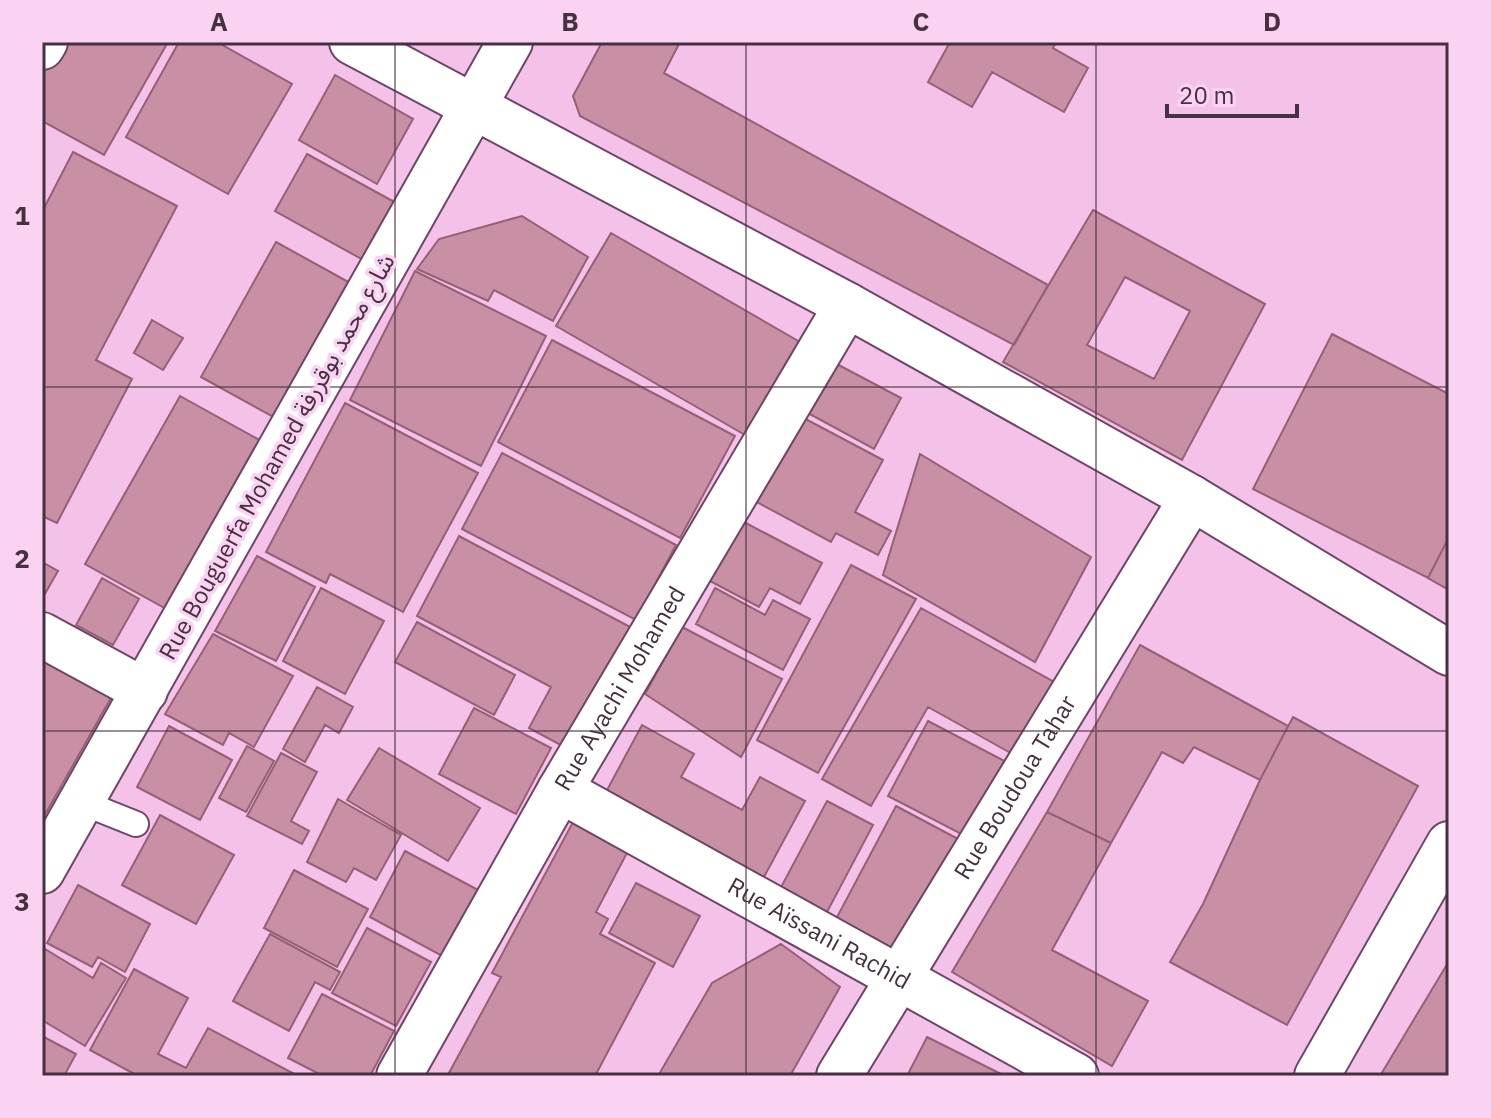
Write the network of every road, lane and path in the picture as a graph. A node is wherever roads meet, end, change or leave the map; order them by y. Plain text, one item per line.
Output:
1 (352, 42) edge
2 (510, 42) edge
3 (472, 108) junction
4 (847, 305) junction
5 (1192, 498) junction
6 (42, 635) edge
7 (1449, 653) edge
8 (145, 691) junction
9 (560, 790) junction
10 (81, 802) junction
11 (136, 824) dead end
12 (1449, 844) edge
13 (45, 858) edge
14 (897, 978) junction
15 (399, 1076) edge
16 (839, 1076) edge
17 (1076, 1076) edge
18 (1317, 1076) edge

1 - 3 street
2 - 3 street, Rue Bouguerfa Mohamed شارع محمد بوقررفة
3 - 4 street
3 - 8 street, Rue Bouguerfa Mohamed شارع محمد بوقررفة
4 - 5 street
4 - 9 street, Rue Ayachi Mohamed
5 - 7 street
5 - 14 street, Rue Boudoua Tahar
6 - 8 street
8 - 10 street, Rue Bouguerfa Mohamed شارع محمد بوقررفة
9 - 14 street, Rue Aïssani Rachid
9 - 15 street, Rue Ayachi Mohamed
10 - 11 lane
10 - 13 street, Rue Bouguerfa Mohamed شارع محمد بوقررفة
12 - 18 street
14 - 16 street, Rue Boudoua Tahar
14 - 17 street, Rue Aïssani Rachid

